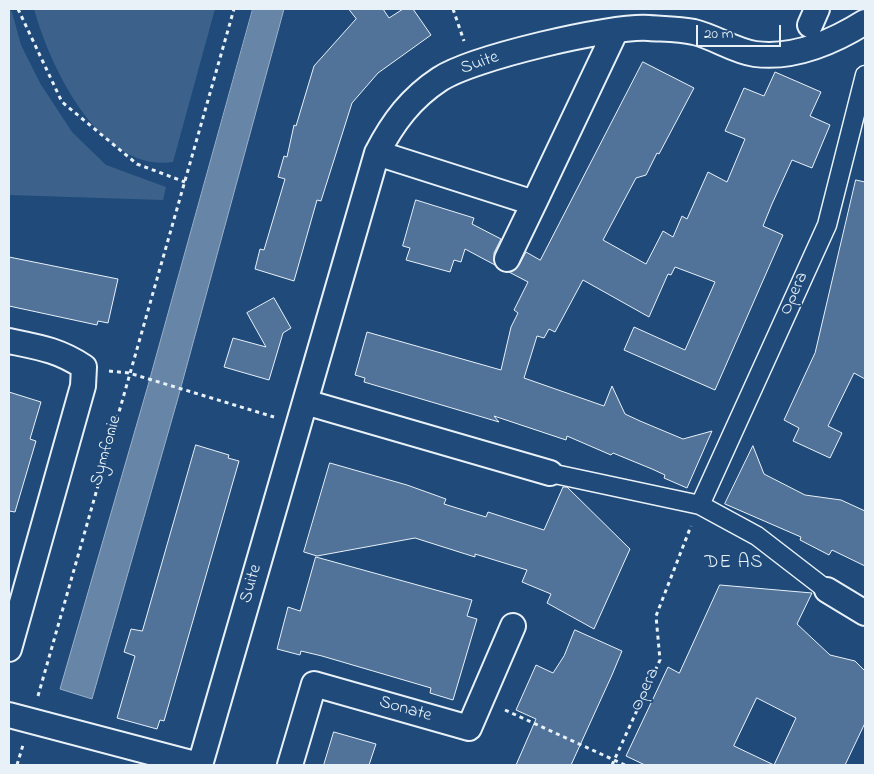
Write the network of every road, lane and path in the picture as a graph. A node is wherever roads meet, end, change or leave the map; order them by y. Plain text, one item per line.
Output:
1 (18, 9) edge
2 (234, 9) edge
3 (452, 9) edge
4 (865, 22) edge
5 (616, 30) junction
6 (472, 65) junction
7 (865, 75) edge
8 (378, 153) junction
9 (185, 182) junction
10 (534, 203) junction
11 (507, 259) dead end
12 (9, 341) edge
13 (140, 377) dead end
14 (305, 402) junction
15 (298, 425) junction
16 (550, 473) joint
17 (700, 505) junction
18 (828, 590) joint
19 (865, 613) edge
20 (513, 626) dead end
21 (9, 650) edge
22 (481, 700) junction
23 (20, 718) edge
24 (614, 760) junction
25 (199, 765) edge
26 (290, 765) edge
27 (612, 765) edge
28 (625, 765) edge

1 - 9 path
2 - 9 path, Symfonie
3 - 6 path
4 - 5 street, Suite
5 - 6 street, Suite
5 - 10 street
6 - 8 street, Suite
7 - 17 street, Opera
8 - 10 street
8 - 14 street, Suite
9 - 23 path, Symfonie
10 - 11 street
12 - 21 street
13 - 15 path
14 - 15 street, Suite
14 - 16 street
15 - 25 street, Suite
16 - 17 street
17 - 18 street
17 - 24 path, Opera
18 - 19 street
20 - 22 street, Sonate
22 - 24 path
22 - 26 street, Sonate
23 - 25 street
24 - 27 path, Opera
24 - 28 path

